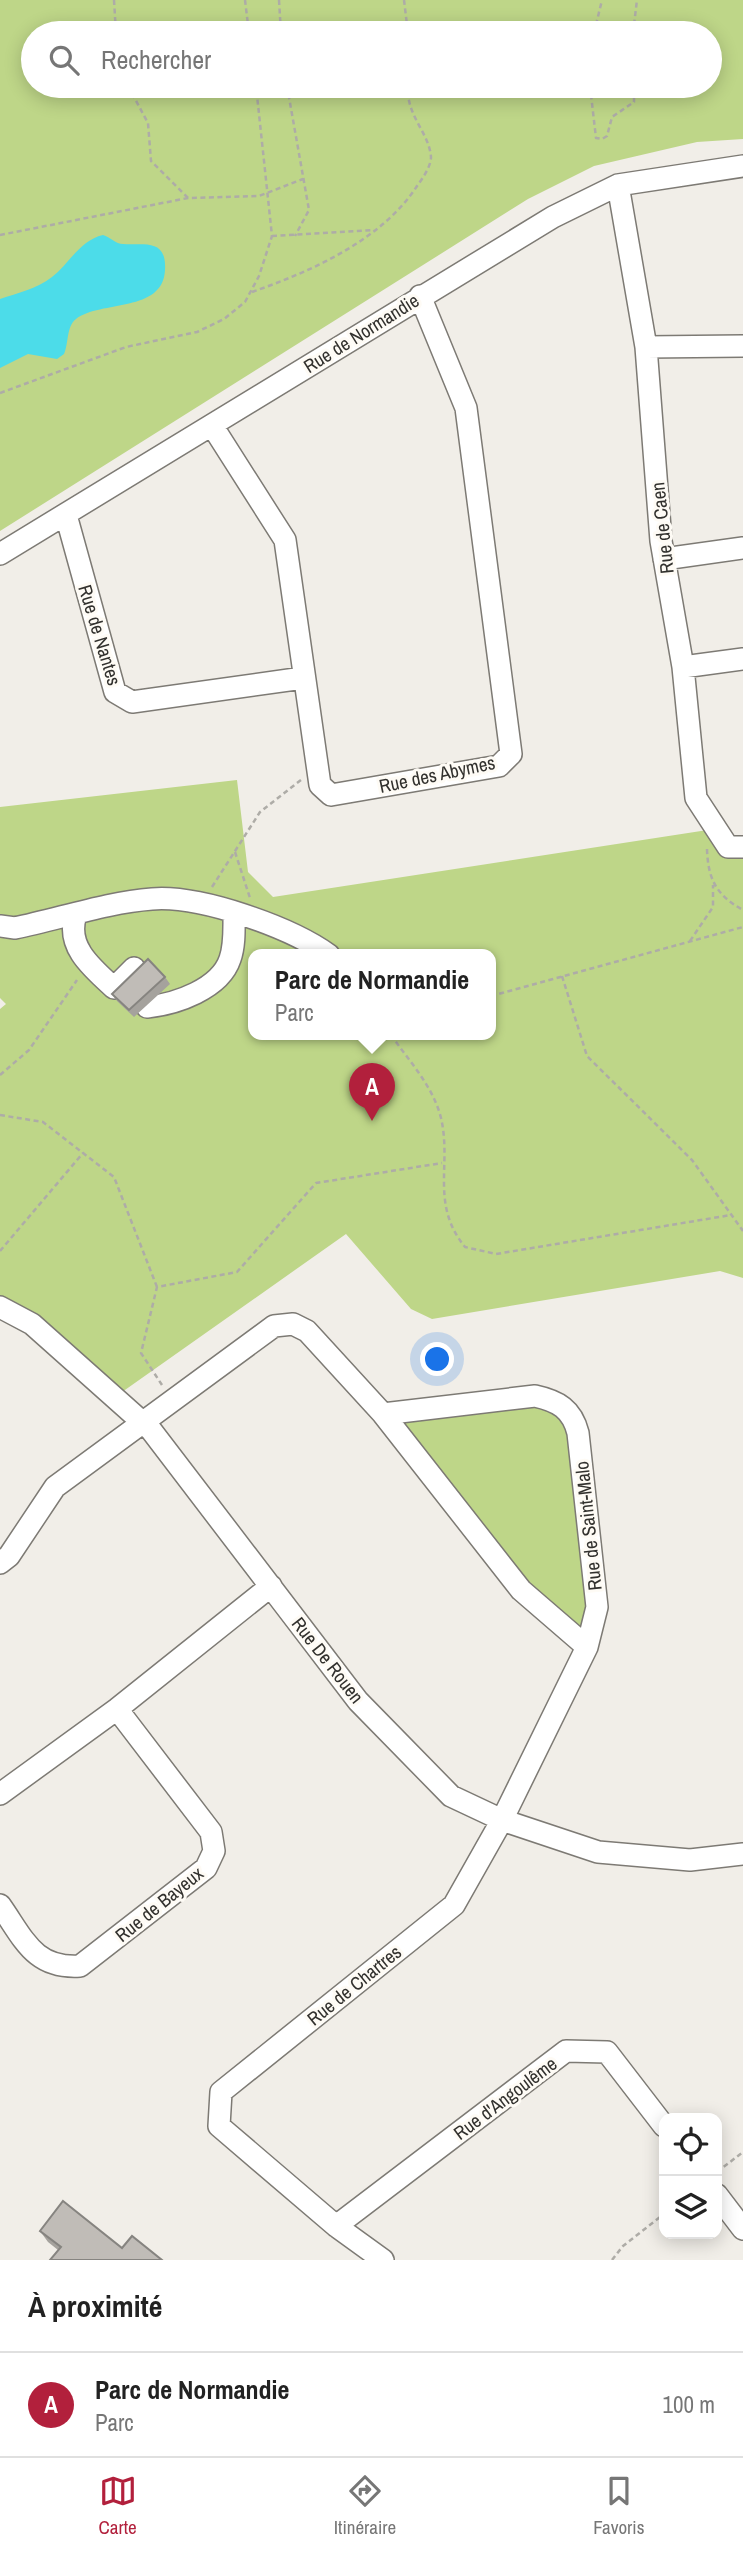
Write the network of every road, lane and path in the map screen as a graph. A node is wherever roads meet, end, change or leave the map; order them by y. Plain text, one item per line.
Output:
1 (114, 0) edge
2 (279, 0) edge
3 (404, 0) edge
4 (602, 0) edge
5 (637, 0) edge
6 (244, 1) edge
7 (115, 21) edge
8 (247, 21) edge
9 (280, 21) edge
10 (407, 21) edge
11 (597, 21) edge
12 (634, 21) edge
13 (134, 98) edge
14 (257, 98) edge
15 (289, 98) edge
16 (409, 98) edge
17 (591, 98) edge
18 (635, 98) edge
19 (743, 166) edge
20 (303, 179) junction
21 (618, 185) junction
22 (269, 191) junction
23 (188, 198) junction
24 (374, 230) junction
25 (0, 235) edge
26 (272, 236) junction
27 (295, 236) junction
28 (252, 292) junction
29 (420, 296) junction
30 (743, 346) edge
31 (646, 347) junction
32 (0, 393) edge
33 (213, 427) junction
34 (65, 515) junction
35 (743, 548) edge
36 (0, 554) edge
37 (664, 559) junction
38 (743, 659) edge
39 (682, 667) junction
40 (303, 678) junction
41 (317, 767) junction
42 (714, 829) junction
43 (743, 847) edge
44 (234, 852) junction
45 (713, 886) junction
46 (201, 904) junction
47 (743, 910) edge
48 (234, 914) junction
49 (76, 915) junction
50 (258, 921) junction
51 (0, 926) edge
52 (743, 927) edge
53 (689, 942) junction
54 (320, 949) edge
55 (89, 962) junction
56 (134, 968) edge
57 (562, 976) junction
58 (496, 995) edge
59 (147, 1007) dead end
60 (395, 1040) edge
61 (0, 1075) edge
62 (0, 1115) edge
63 (83, 1153) junction
64 (442, 1163) junction
65 (731, 1215) junction
66 (743, 1231) edge
67 (0, 1251) edge
68 (157, 1287) junction
69 (0, 1307) edge
70 (173, 1403) junction
71 (383, 1413) junction
72 (145, 1424) junction
73 (0, 1563) edge
74 (271, 1586) junction
75 (587, 1647) junction
76 (117, 1709) junction
77 (0, 1794) edge
78 (502, 1819) junction
79 (743, 1854) edge
80 (0, 1905) edge
81 (659, 2120) edge
82 (743, 2152) edge
83 (722, 2168) edge
84 (722, 2202) edge
85 (659, 2218) edge
86 (336, 2227) junction
87 (743, 2229) edge
88 (383, 2260) edge
89 (612, 2260) edge

1 - 7 path
2 - 9 path
3 - 10 path
4 - 11 path
5 - 12 path
6 - 8 path
13 - 23 path
14 - 22 path
15 - 20 path
16 - 24 path
17 - 18 path
19 - 21 street, Rue de Normandie
20 - 22 path
20 - 27 path
21 - 29 street, Rue de Normandie
21 - 31 street, Rue de Caen
22 - 23 path
22 - 26 path
23 - 25 path
24 - 27 path
24 - 28 path
26 - 27 path
26 - 28 path
28 - 32 path
29 - 33 street, Rue de Normandie
29 - 41 street, Rue des Abymes
30 - 31 street
31 - 37 street, Rue de Caen
33 - 34 street, Rue de Normandie
33 - 40 street, Rue des Abymes
34 - 36 street, Rue de Normandie
34 - 40 street, Rue de Nantes
35 - 37 street
37 - 39 street, Rue de Caen
38 - 39 street
39 - 42 street, Rue de Caen
40 - 41 street, Rue des Abymes
41 - 44 path
42 - 43 street, Rue de Caen
42 - 45 path
44 - 46 path
44 - 50 path
45 - 47 path
45 - 53 path
46 - 48 street
46 - 49 street
48 - 50 street
48 - 59 street
49 - 51 street
49 - 55 street
50 - 54 street
52 - 53 path
53 - 57 path
55 - 56 street
55 - 61 path
57 - 58 path
57 - 65 path
60 - 64 path
62 - 63 path
63 - 67 path
63 - 68 path
64 - 65 path
64 - 68 path
65 - 66 path
68 - 70 path
69 - 72 street, Rue De Rouen
70 - 71 street
70 - 72 street
71 - 75 street
71 - 75 street, Rue de Saint-Malo
72 - 73 street
72 - 74 street, Rue De Rouen
74 - 76 street
74 - 78 street, Rue De Rouen
75 - 78 street, Rue de Chartres
76 - 77 street
76 - 80 street, Rue de Bayeux
78 - 79 street, Rue De Rouen
78 - 86 street, Rue de Chartres
81 - 86 street, Rue d'Angoulême
82 - 83 path
84 - 87 street
85 - 89 path
86 - 88 street, Rue de Chartres

